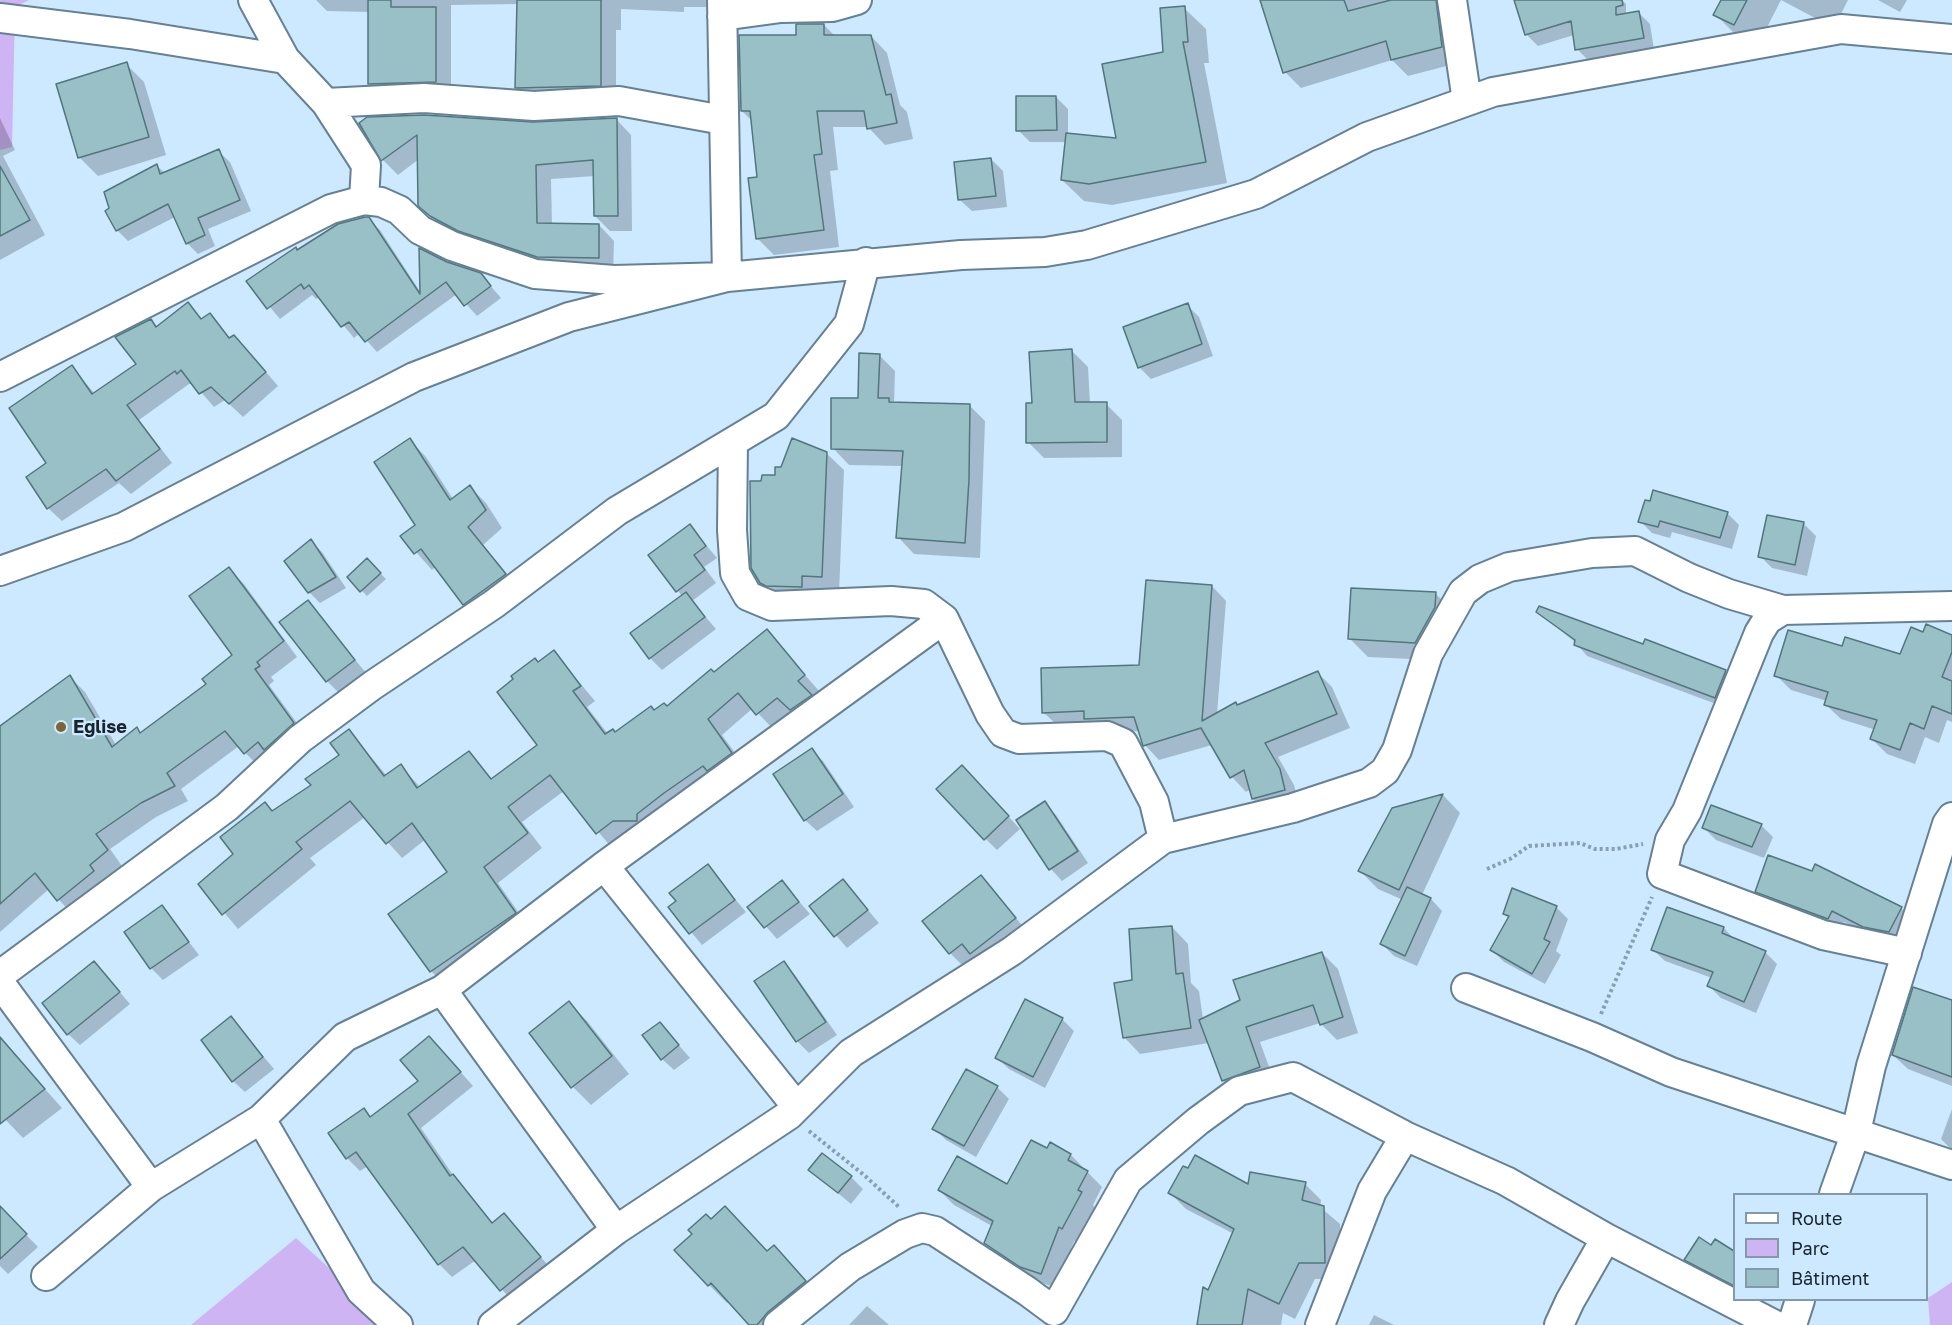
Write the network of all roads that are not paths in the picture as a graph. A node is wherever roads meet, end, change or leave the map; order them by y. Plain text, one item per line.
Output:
1 (254, 0) edge
2 (857, 0) edge
3 (1452, 0) edge
4 (722, 8) edge
5 (0, 18) edge
6 (1952, 39) edge
7 (285, 59) junction
8 (1467, 101) junction
9 (326, 103) junction
10 (723, 120) junction
11 (364, 200) junction
12 (866, 262) junction
13 (727, 278) junction
14 (0, 377) edge
15 (733, 442) junction
16 (0, 571) edge
17 (1952, 606) edge
18 (1783, 610) junction
19 (944, 619) junction
20 (1952, 817) edge
21 (1163, 839) junction
22 (604, 866) junction
23 (1907, 952) junction
24 (0, 975) edge
25 (0, 983) edge
26 (1466, 988) dead end
27 (441, 990) junction
28 (793, 1111) junction
29 (261, 1119) junction
30 (1856, 1132) junction
31 (1405, 1136) junction
32 (1952, 1165) edge
33 (151, 1187) junction
34 (1834, 1193) edge
35 (616, 1230) junction
36 (1606, 1238) junction
37 (46, 1276) dead end
38 (1799, 1301) edge
39 (1056, 1320) edge
40 (398, 1325) edge
41 (493, 1325) edge
42 (778, 1325) edge
43 (1320, 1325) edge
44 (1559, 1325) edge
45 (1775, 1325) edge
46 (1792, 1325) edge

1 - 7 street
2 - 4 street
3 - 8 street
4 - 10 street
5 - 7 street
6 - 8 street
7 - 9 street
8 - 12 street
9 - 10 street
9 - 11 street
10 - 13 street
11 - 13 street
11 - 14 street
12 - 13 street
12 - 15 street
13 - 16 street
15 - 19 street
15 - 24 street
17 - 18 street
18 - 21 street
18 - 23 street
19 - 21 street
19 - 22 street
20 - 23 street
21 - 28 street
22 - 27 street
22 - 28 street
23 - 30 street
25 - 33 street
26 - 30 street
27 - 29 street
27 - 35 street
28 - 35 street
29 - 33 street
29 - 40 street
30 - 32 street
30 - 34 street
31 - 36 street
31 - 39 street
31 - 43 street
33 - 37 street
35 - 41 street
36 - 44 street
36 - 45 street
38 - 46 street
39 - 42 street

